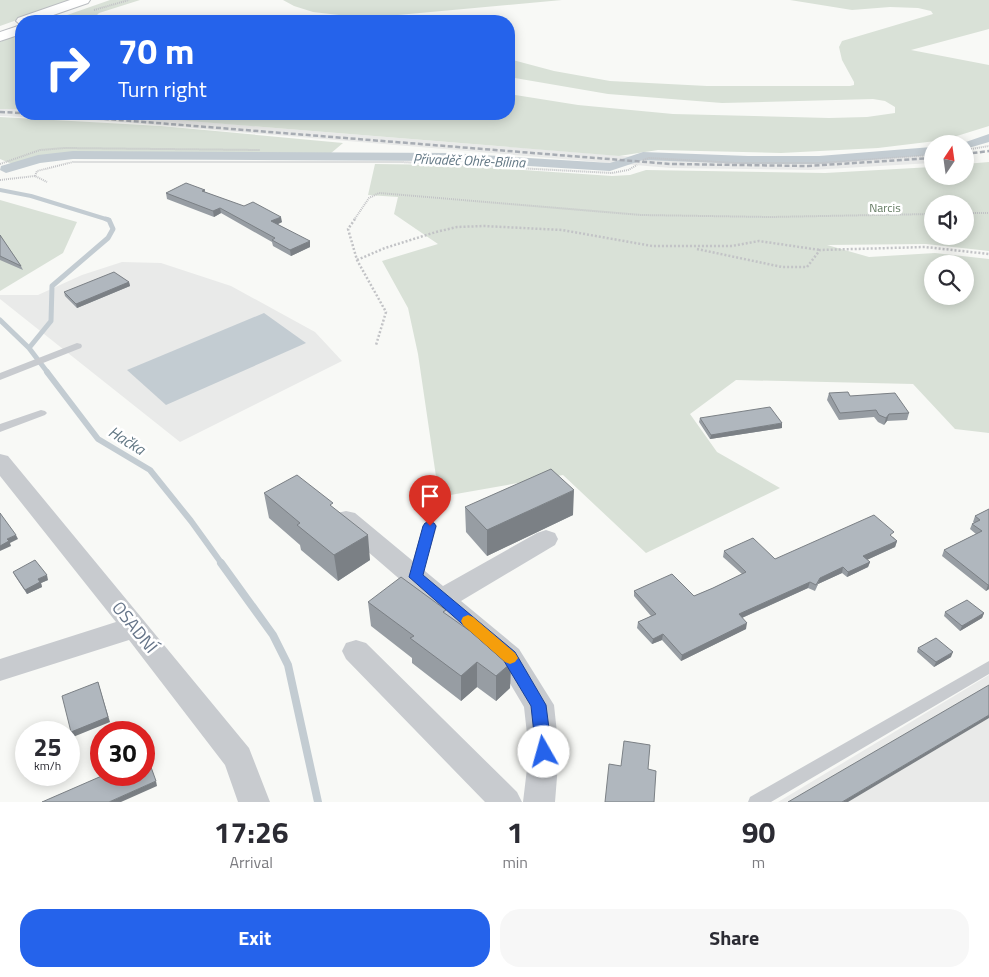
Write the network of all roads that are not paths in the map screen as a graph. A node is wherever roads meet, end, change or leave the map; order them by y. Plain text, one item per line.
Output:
1 (100, 0) edge
2 (86, 6) edge
3 (50, 15) edge
4 (57, 15) edge
5 (15, 25) edge
6 (0, 30) edge
7 (15, 31) edge
8 (0, 37) edge
9 (77, 346) dead end
10 (0, 377) edge
11 (41, 413) dead end
12 (0, 428) edge
13 (0, 461) edge
14 (345, 518) edge
15 (430, 526) dead end
16 (546, 539) dead end
17 (416, 577) junction
18 (443, 599) junction
19 (135, 627) junction
20 (356, 651) dead end
21 (989, 667) edge
22 (0, 670) edge
23 (254, 802) edge
24 (506, 802) edge
25 (540, 802) edge
26 (756, 802) edge

1 - 4 highway
2 - 3 highway
5 - 6 highway
7 - 8 highway
9 - 10 lane
11 - 12 lane
13 - 19 street, OSADNÍ
14 - 17 street
15 - 17 lane
16 - 18 street
17 - 18 street
18 - 25 street
19 - 22 street
19 - 23 street, OSADNÍ
20 - 24 street
21 - 26 lane

